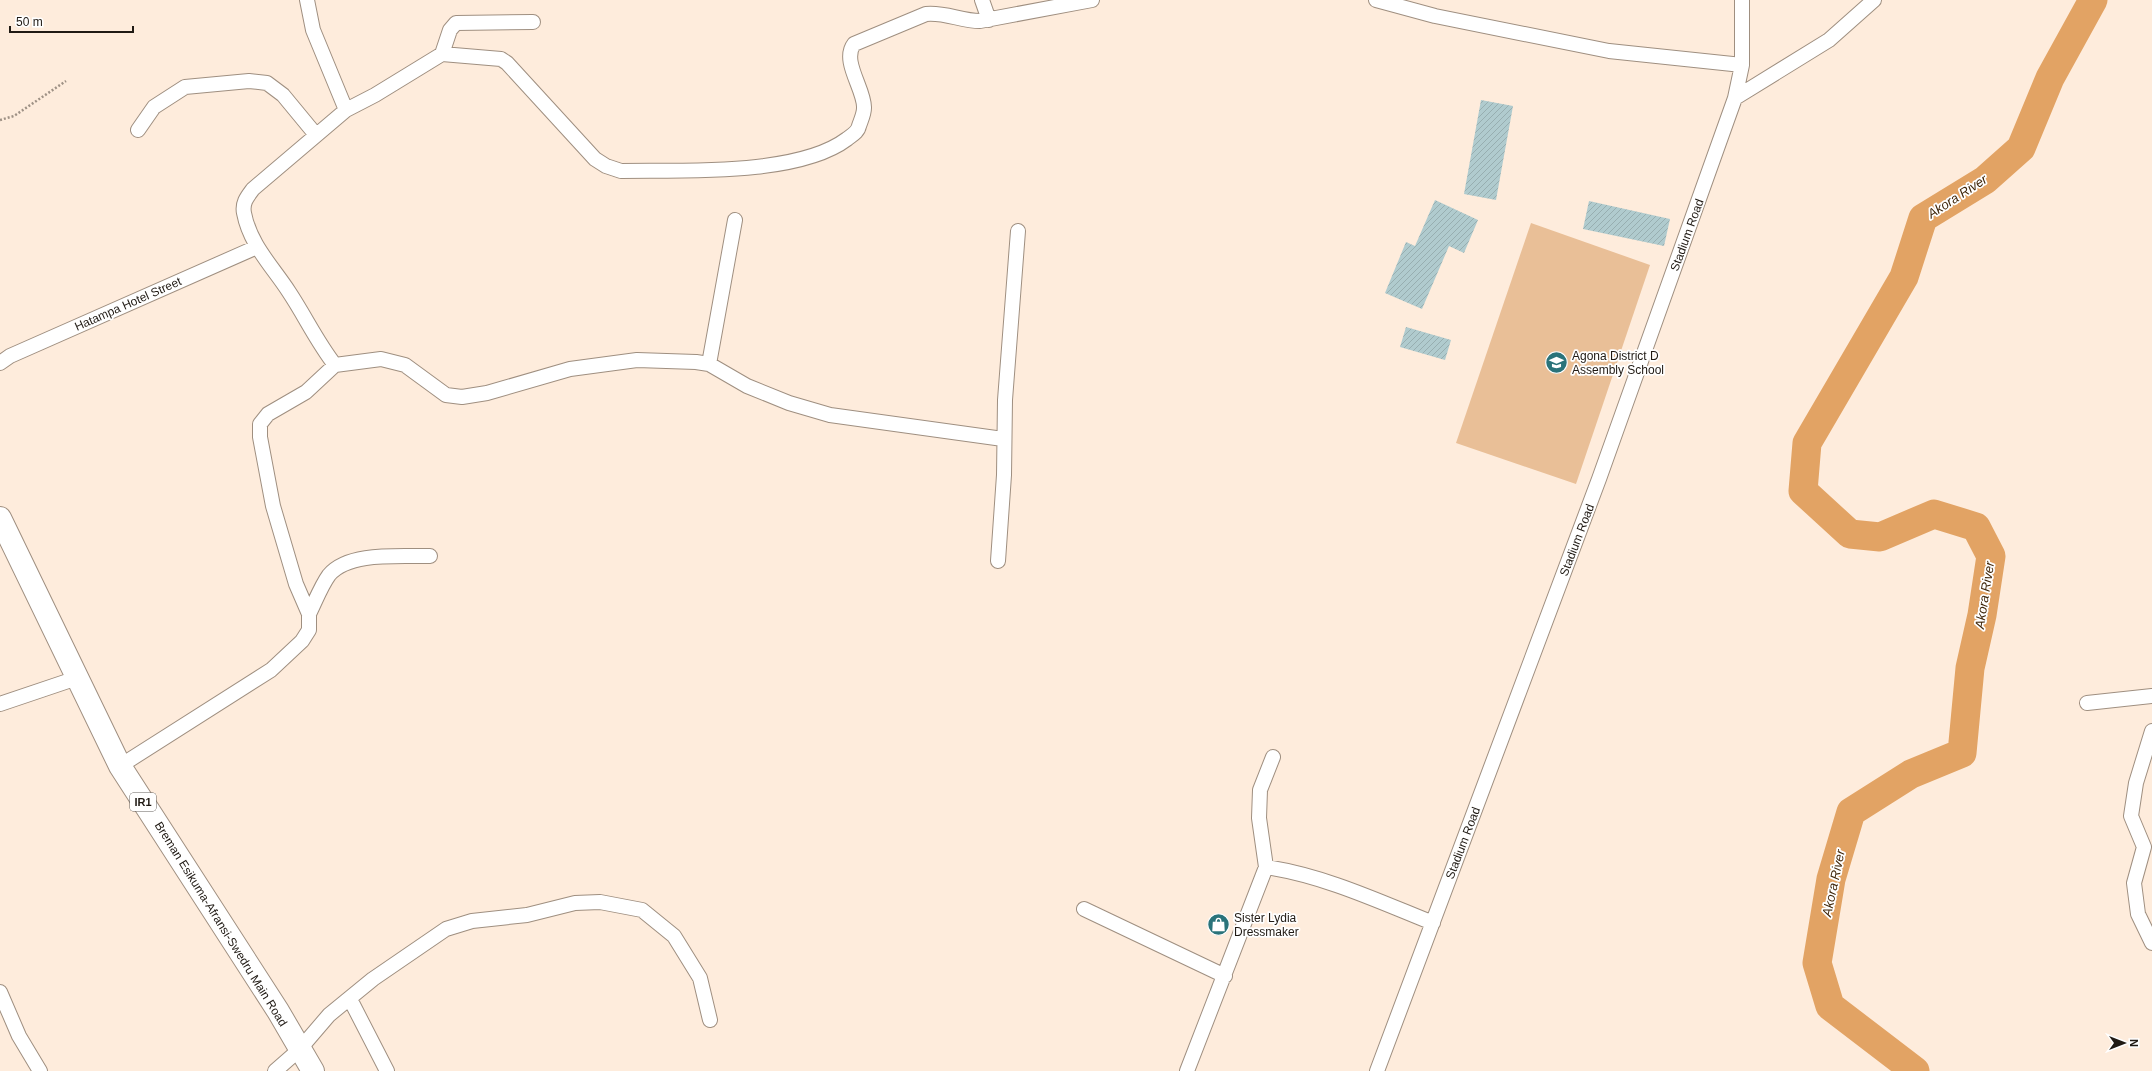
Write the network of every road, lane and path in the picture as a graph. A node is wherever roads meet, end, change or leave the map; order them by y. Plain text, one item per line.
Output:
1 (307, 0) edge
2 (982, 0) edge
3 (1092, 0) edge
4 (1376, 0) edge
5 (1874, 0) edge
6 (1745, 3) edge
7 (989, 20) junction
8 (533, 22) dead end
9 (442, 54) junction
10 (1742, 65) junction
11 (66, 80) dead end
12 (1735, 98) junction
13 (346, 110) junction
14 (0, 120) edge
15 (138, 130) dead end
16 (316, 135) junction
17 (735, 220) dead end
18 (1018, 231) dead end
19 (257, 247) junction
20 (0, 363) edge
21 (335, 364) junction
22 (710, 364) junction
23 (1003, 439) junction
24 (0, 518) edge
25 (430, 556) dead end
26 (998, 561) dead end
27 (309, 614) junction
28 (77, 678) junction
29 (2152, 696) edge
30 (2087, 703) dead end
31 (0, 704) edge
32 (2152, 731) edge
33 (1273, 757) dead end
34 (120, 766) junction
35 (1266, 867) junction
36 (1084, 909) dead end
37 (1433, 923) junction
38 (2152, 943) edge
39 (1225, 976) junction
40 (0, 992) edge
41 (350, 999) junction
42 (710, 1020) dead end
43 (299, 1050) junction
44 (40, 1071) edge
45 (276, 1071) edge
46 (313, 1071) edge
47 (387, 1071) edge
48 (1187, 1071) edge
49 (1376, 1071) edge

1 - 13 street
2 - 7 street
3 - 7 street
4 - 10 street
5 - 12 street
6 - 10 street, Stadium Road
7 - 9 street
8 - 9 street
9 - 13 street
10 - 12 street, Stadium Road
11 - 14 path
12 - 37 street, Stadium Road
13 - 16 street
15 - 16 street
16 - 19 street
17 - 22 street
18 - 23 street
19 - 20 street, Hatampa Hotel Street
19 - 21 street
21 - 22 street
21 - 27 street
22 - 23 street
23 - 26 street
24 - 28 main road, Breman Esikuma-Afransi-Swedru Main Road / IR1
25 - 27 street
27 - 34 street
28 - 31 street
28 - 34 main road, Breman Esikuma-Afransi-Swedru Main Road / IR1
29 - 30 street
32 - 38 street
33 - 35 street
34 - 43 main road, Breman Esikuma-Afransi-Swedru Main Road / IR1
35 - 37 street
35 - 39 street
36 - 39 street
37 - 49 street, Stadium Road
39 - 48 street
40 - 44 street
41 - 42 street
41 - 43 street
41 - 47 street
43 - 45 street
43 - 46 main road, Breman Esikuma-Afransi-Swedru Main Road / IR1

